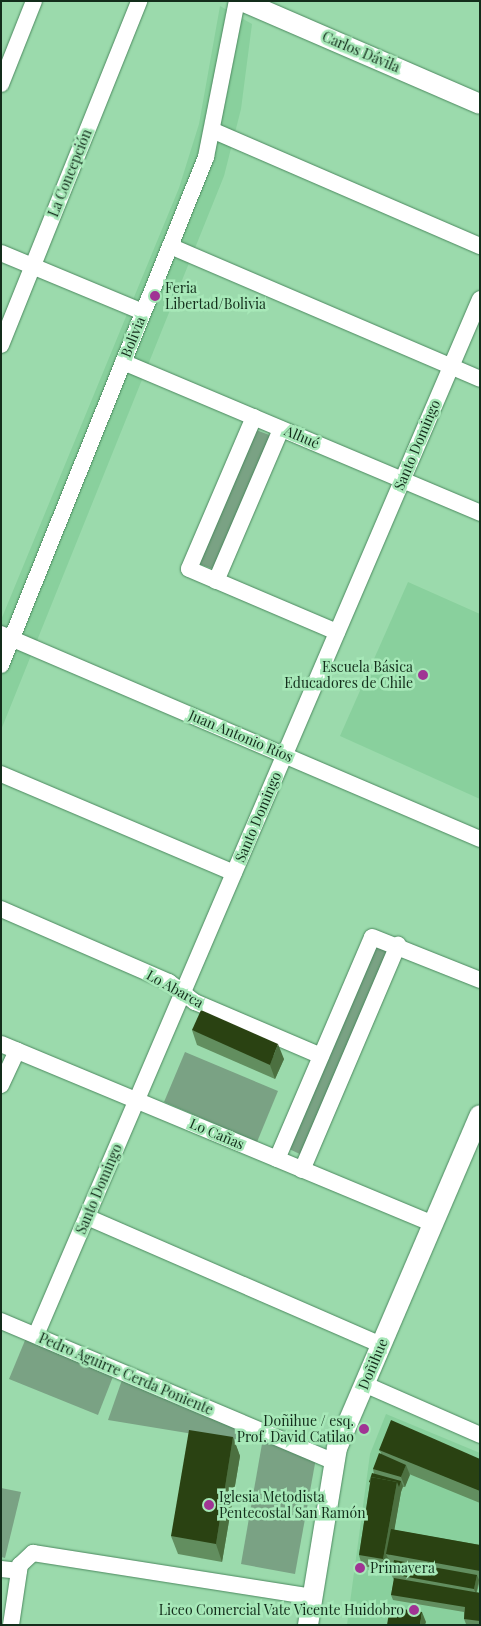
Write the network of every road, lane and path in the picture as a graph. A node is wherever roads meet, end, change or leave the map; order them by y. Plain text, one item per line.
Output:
1 (34, 1) edge
2 (139, 1) edge
3 (237, 1) edge
4 (242, 1) edge
5 (1, 84) edge
6 (480, 104) edge
7 (214, 131) junction
8 (170, 246) junction
9 (480, 246) edge
10 (1, 253) edge
11 (33, 266) junction
12 (480, 299) edge
13 (143, 312) junction
14 (1, 345) edge
15 (123, 362) junction
16 (451, 367) junction
17 (480, 379) edge
18 (254, 417) junction
19 (281, 429) junction
20 (402, 480) junction
21 (480, 513) edge
22 (216, 581) junction
23 (337, 632) junction
24 (7, 636) edge
25 (1, 665) edge
26 (284, 755) junction
27 (1, 774) edge
28 (480, 839) edge
29 (234, 873) junction
30 (1, 909) edge
31 (398, 944) junction
32 (480, 980) edge
33 (183, 992) junction
34 (1, 1044) edge
35 (17, 1050) junction
36 (321, 1056) junction
37 (1, 1085) edge
38 (137, 1100) junction
39 (479, 1119) edge
40 (277, 1159) junction
41 (302, 1170) junction
42 (87, 1216) junction
43 (433, 1224) junction
44 (1, 1321) edge
45 (36, 1335) junction
46 (381, 1345) junction
47 (364, 1384) junction
48 (480, 1436) edge
49 (334, 1462) junction
50 (1, 1569) edge
51 (19, 1572) junction
52 (313, 1597) junction
53 (11, 1625) edge
54 (308, 1625) edge

1 - 5 street
2 - 11 street, La Concepción
3 - 7 street, Bolivia
4 - 6 street, Carlos Dávila
7 - 8 street, Bolivia
7 - 9 street
8 - 13 street, Bolivia
8 - 16 street
10 - 11 street
11 - 13 street
11 - 14 street, La Concepción
12 - 16 street, Santo Domingo
13 - 15 street, Bolivia
15 - 18 street, Alhué
15 - 24 street, Bolivia
16 - 17 street
16 - 20 street, Santo Domingo
18 - 19 street, Alhué
18 - 22 street
19 - 20 street, Alhué
19 - 22 street
20 - 21 street, Alhué
20 - 23 street, Santo Domingo
22 - 23 street
23 - 26 street, Santo Domingo
24 - 25 street, Bolivia
24 - 26 street, Juan Antonio Ríos
26 - 28 street, Juan Antonio Ríos
26 - 29 street, Santo Domingo
27 - 29 street
29 - 33 street, Santo Domingo
30 - 33 street, Lo Abarca
31 - 32 street
31 - 36 street
31 - 41 street
33 - 36 street, Lo Abarca
33 - 38 street, Santo Domingo
34 - 35 street, Lo Cañas
35 - 37 street
35 - 38 street, Lo Cañas
36 - 40 street
38 - 40 street, Lo Cañas
38 - 42 street, Santo Domingo
39 - 43 street, Doñihue
40 - 41 street, Lo Cañas
41 - 43 street, Lo Cañas
42 - 45 street, Santo Domingo
42 - 46 street
43 - 46 street, Doñihue
44 - 45 street, Pedro Aguirre Cerda Poniente
45 - 49 street, Pedro Aguirre Cerda Poniente
46 - 47 street, Doñihue
47 - 48 street
47 - 49 street, Doñihue
49 - 52 street, Doñihue
50 - 51 street
51 - 52 street
51 - 53 street
52 - 54 street, Doñihue

